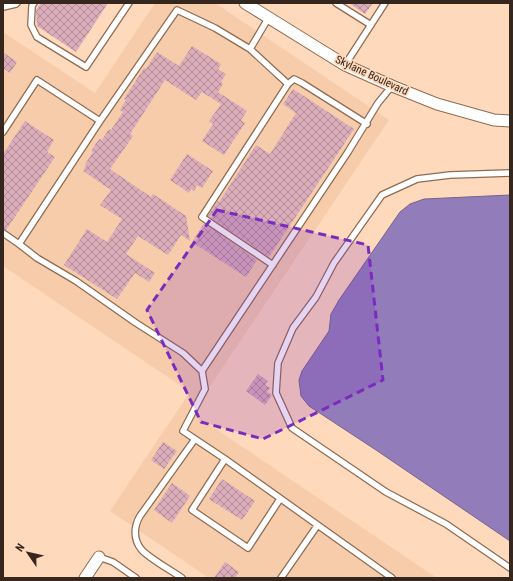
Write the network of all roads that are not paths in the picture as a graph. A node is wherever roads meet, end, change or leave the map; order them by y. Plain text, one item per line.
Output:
1 (18, 3) edge
2 (34, 3) edge
3 (128, 3) edge
4 (245, 3) edge
5 (336, 3) edge
6 (385, 3) edge
7 (3, 7) edge
8 (269, 17) junction
9 (371, 25) junction
10 (250, 49) junction
11 (345, 65) junction
12 (288, 84) junction
13 (392, 86) junction
14 (100, 121) junction
15 (510, 121) edge
16 (367, 124) junction
17 (3, 132) edge
18 (510, 173) edge
19 (3, 233) edge
20 (19, 244) junction
21 (273, 265) junction
22 (202, 371) junction
23 (195, 439) junction
24 (225, 459) junction
25 (280, 499) junction
26 (317, 526) junction
27 (99, 557) joint
28 (510, 568) edge
29 (85, 578) edge
30 (136, 578) edge
31 (182, 578) edge
32 (281, 578) edge
33 (392, 578) edge

1 - 7 lane
2 - 3 lane
4 - 8 street, Skylane Boulevard
5 - 9 lane
6 - 9 lane
8 - 10 lane
8 - 11 street, Skylane Boulevard
9 - 11 lane
10 - 12 lane
10 - 14 lane
11 - 13 street, Skylane Boulevard
12 - 16 lane
12 - 21 lane
13 - 15 street, Skylane Boulevard
13 - 16 lane
14 - 17 lane
14 - 20 lane
16 - 21 lane
18 - 28 lane
19 - 20 lane
20 - 22 lane
21 - 22 lane
22 - 23 lane
23 - 24 lane
23 - 31 lane
24 - 25 lane
24 - 25 lane
25 - 26 lane
26 - 32 lane
26 - 33 lane
27 - 29 street
27 - 30 lane

